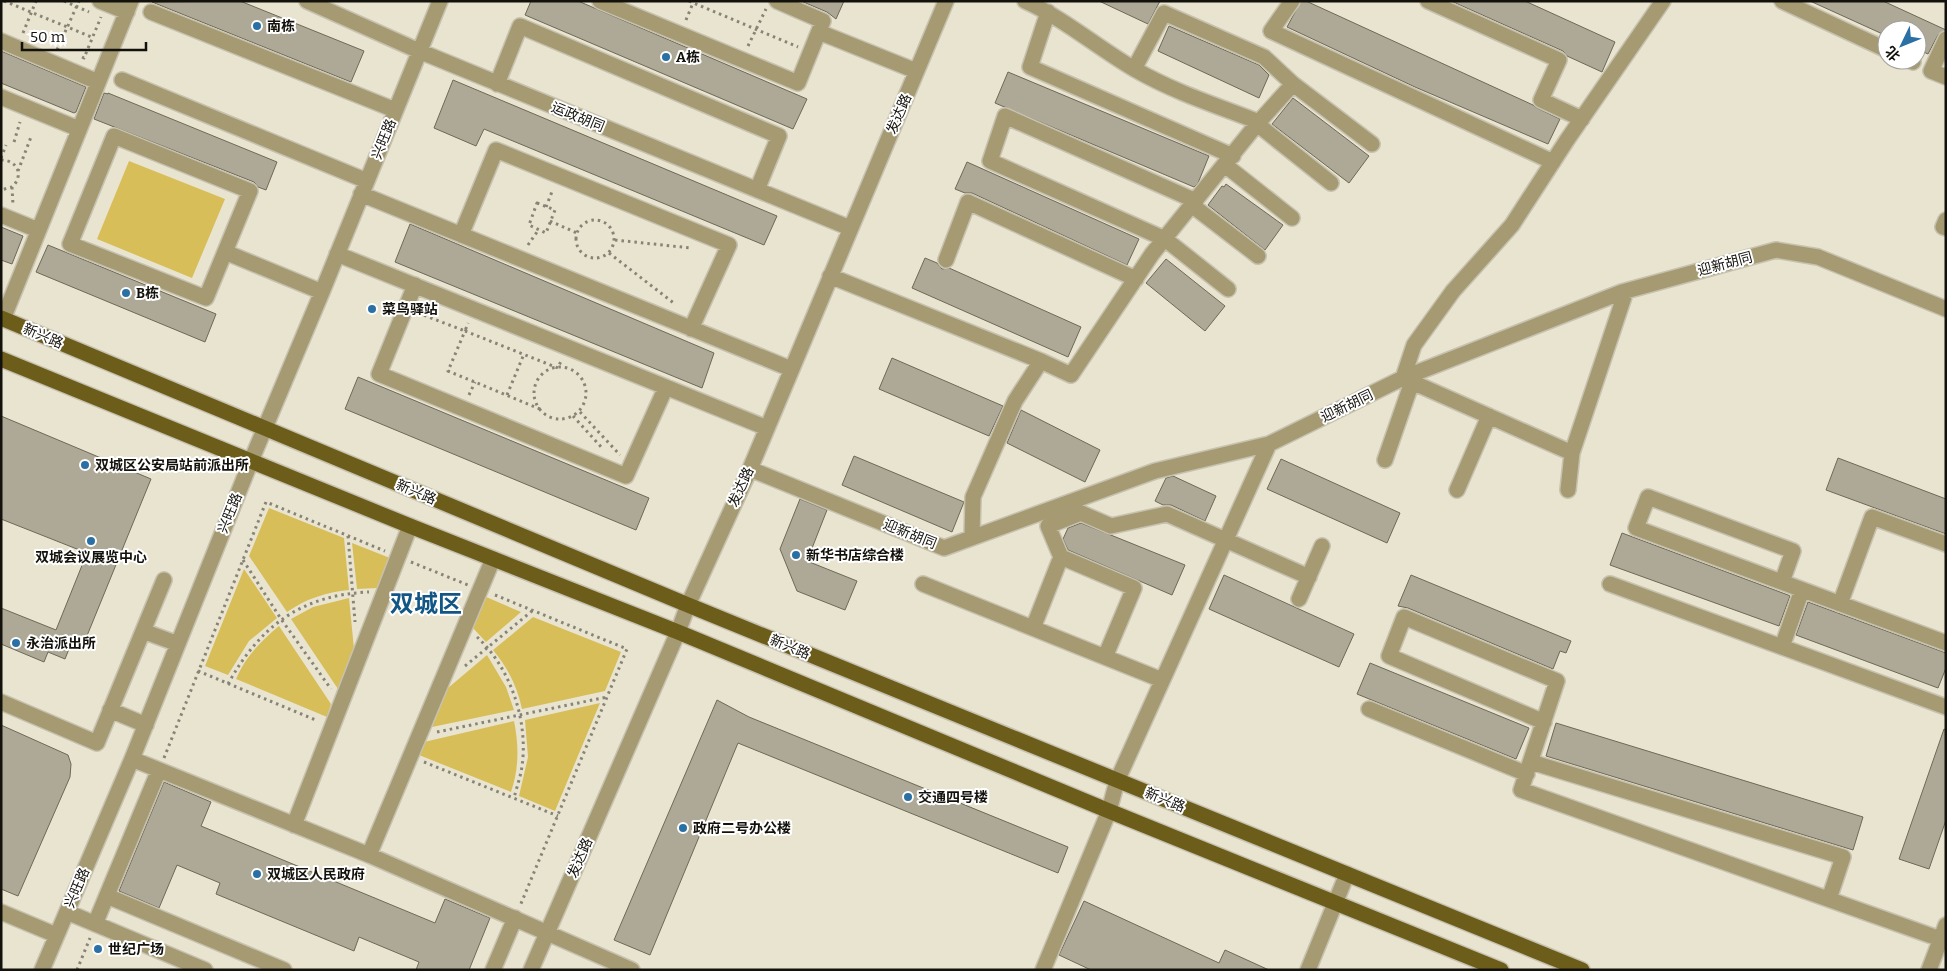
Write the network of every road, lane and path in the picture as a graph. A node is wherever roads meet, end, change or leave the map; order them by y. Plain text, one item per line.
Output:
1 (4, 1) edge
2 (36, 1) edge
3 (64, 1) edge
4 (79, 1) edge
5 (100, 1) edge
6 (307, 1) edge
7 (440, 1) edge
8 (600, 1) edge
9 (770, 1) edge
10 (777, 1) edge
11 (946, 1) edge
12 (1025, 1) edge
13 (1292, 1) edge
14 (1428, 1) edge
15 (1662, 1) edge
16 (1782, 1) edge
17 (692, 2) edge
18 (77, 7) junction
19 (129, 7) edge
20 (151, 12) dead end
21 (1048, 12) junction
22 (31, 13) junction
23 (67, 27) junction
24 (756, 29) junction
25 (819, 32) junction
26 (23, 33) dead end
27 (679, 34) junction
28 (93, 38) junction
29 (1946, 39) edge
30 (1, 41) edge
31 (1877, 45) edge
32 (113, 46) junction
33 (419, 51) junction
34 (810, 52) junction
35 (84, 58) dead end
36 (741, 60) junction
37 (52, 62) junction
38 (1134, 69) junction
39 (916, 71) junction
40 (1946, 77) edge
41 (122, 80) dead end
42 (98, 82) junction
43 (497, 84) junction
44 (1293, 84) junction
45 (1, 97) edge
46 (395, 110) junction
47 (1582, 119) junction
48 (15, 120) dead end
49 (1258, 123) junction
50 (79, 130) junction
51 (31, 137) dead end
52 (14, 142) dead end
53 (1372, 144) dead end
54 (6, 145) dead end
55 (2, 151) edge
56 (1, 159) edge
57 (1229, 160) junction
58 (1553, 162) junction
59 (18, 172) junction
60 (1331, 182) dead end
61 (364, 187) junction
62 (1, 190) edge
63 (757, 190) junction
64 (1194, 203) junction
65 (1, 215) edge
66 (1292, 218) dead end
67 (1946, 220) edge
68 (550, 221) junction
69 (850, 228) junction
70 (1946, 228) edge
71 (38, 230) junction
72 (577, 233) junction
73 (461, 235) junction
74 (1165, 239) junction
75 (615, 240) junction
76 (698, 248) dead end
77 (225, 252) junction
78 (610, 253) junction
79 (337, 254) junction
80 (1258, 256) dead end
81 (946, 260) dead end
82 (830, 276) junction
83 (1136, 279) junction
84 (415, 285) junction
85 (1228, 289) dead end
86 (1626, 291) junction
87 (322, 292) junction
88 (406, 308) junction
89 (1946, 309) edge
90 (2, 319) edge
91 (693, 324) junction
92 (465, 331) junction
93 (524, 354) junction
94 (1, 359) edge
95 (1041, 361) junction
96 (558, 368) junction
97 (791, 369) junction
98 (1407, 380) junction
99 (666, 387) junction
100 (507, 395) junction
101 (540, 409) junction
102 (580, 412) junction
103 (573, 416) junction
104 (1489, 416) junction
105 (767, 428) junction
106 (264, 429) junction
107 (1268, 444) junction
108 (1572, 452) junction
109 (609, 456) dead end
110 (1385, 460) dead end
111 (251, 461) junction
112 (630, 466) junction
113 (750, 469) junction
114 (1457, 490) dead end
115 (1568, 490) dead end
116 (1079, 506) junction
117 (410, 526) junction
118 (348, 536) junction
119 (972, 537) junction
120 (1226, 540) junction
121 (1946, 544) edge
122 (1322, 546) dead end
123 (398, 556) junction
124 (1061, 557) junction
125 (243, 559) junction
126 (493, 559) junction
127 (1309, 577) junction
128 (164, 580) dead end
129 (1782, 582) junction
130 (923, 584) dead end
131 (1610, 584) dead end
132 (480, 590) junction
133 (1802, 590) junction
134 (384, 591) junction
135 (352, 593) junction
136 (1299, 599) dead end
137 (1840, 604) junction
138 (688, 605) junction
139 (532, 611) junction
140 (282, 619) junction
141 (465, 627) junction
142 (1034, 628) junction
143 (356, 630) dead end
144 (143, 631) junction
145 (678, 632) junction
146 (1946, 643) edge
147 (178, 644) junction
148 (1782, 647) junction
149 (486, 648) junction
150 (1105, 657) junction
151 (460, 670) dead end
152 (198, 671) junction
153 (1162, 680) junction
154 (228, 684) junction
155 (608, 697) junction
156 (1, 702) edge
157 (1944, 702) edge
158 (341, 704) junction
159 (1369, 709) dead end
160 (110, 710) junction
161 (519, 714) junction
162 (1544, 722) junction
163 (146, 725) junction
164 (332, 727) junction
165 (419, 736) junction
166 (410, 757) junction
167 (132, 759) junction
168 (1529, 768) junction
169 (159, 770) junction
170 (1117, 781) junction
171 (514, 798) junction
172 (1108, 811) junction
173 (558, 816) junction
174 (294, 824) junction
175 (369, 855) junction
176 (1347, 874) junction
177 (107, 896) junction
178 (1829, 899) junction
179 (1336, 903) junction
180 (1, 912) edge
181 (67, 912) junction
182 (515, 918) junction
183 (95, 924) junction
184 (1946, 924) edge
185 (548, 932) junction
186 (56, 935) junction
187 (1943, 940) edge
188 (281, 969) edge
189 (42, 970) edge
190 (77, 970) edge
191 (205, 970) edge
192 (493, 970) edge
193 (532, 970) edge
194 (632, 970) edge
195 (1042, 970) edge
196 (1308, 970) edge
197 (1500, 970) edge
198 (1582, 970) edge
199 (1929, 970) edge

1 - 22 path
2 - 22 path
3 - 18 path
4 - 18 path
5 - 19 street
6 - 33 street, 运政胡同
7 - 33 street, 兴旺路
8 - 27 street
9 - 24 path
10 - 25 street
11 - 39 street, 发达路
12 - 21 street
13 - 58 street
14 - 47 street
15 - 47 street
16 - 31 street
17 - 24 path
17 - 27 path
18 - 23 path
18 - 28 path
19 - 32 street
20 - 46 street
21 - 38 street
21 - 57 street
22 - 23 path
22 - 26 path
23 - 28 path
23 - 37 path
24 - 34 path
24 - 36 path
25 - 34 street
25 - 39 street
27 - 36 street
28 - 32 path
28 - 35 path
29 - 40 street
30 - 37 street
32 - 42 street
33 - 43 street, 运政胡同
33 - 46 street, 兴旺路
34 - 36 street
37 - 42 street
38 - 44 street
38 - 49 street
39 - 69 street, 发达路
41 - 61 street
42 - 50 street
43 - 63 street, 运政胡同
43 - 63 street
44 - 49 street
44 - 53 street
45 - 50 street
46 - 61 street, 兴旺路
47 - 58 street
48 - 52 path
49 - 57 street
49 - 60 street
50 - 71 street
51 - 59 path
54 - 55 path
55 - 56 path
56 - 59 path
57 - 64 street
57 - 66 street
58 - 98 street
59 - 62 path
61 - 73 street
61 - 79 street, 兴旺路
63 - 69 street, 运政胡同
64 - 74 street
64 - 74 street
64 - 80 street
65 - 71 street
67 - 70 street
68 - 68 path
68 - 72 path
69 - 82 street, 发达路
71 - 90 street
72 - 75 path
72 - 78 path
73 - 91 street
73 - 91 street
74 - 83 street
74 - 85 street
75 - 76 path
75 - 78 path
77 - 77 street
77 - 87 street
78 - 91 path
79 - 84 street
79 - 87 street, 兴旺路
81 - 83 street
82 - 95 street
82 - 97 street, 发达路
83 - 95 street
84 - 88 street
84 - 99 street
86 - 89 street, 迎新胡同
86 - 98 street, 迎新胡同
86 - 108 street
87 - 106 street, 兴旺路
88 - 92 path
88 - 112 street
90 - 106 main road, 新兴路
91 - 97 street
92 - 93 path
92 - 100 path
93 - 96 path
93 - 100 path
94 - 111 main road
95 - 119 street
96 - 101 path
96 - 102 path
97 - 105 street, 发达路
98 - 104 street
98 - 107 street, 迎新胡同
98 - 110 street
99 - 105 street
99 - 112 street
100 - 101 path
101 - 103 path
102 - 103 path
102 - 112 path
103 - 109 path
104 - 108 street
104 - 114 street
105 - 113 street, 发达路
106 - 111 street, 兴旺路
106 - 138 main road, 新兴路
107 - 116 street, 迎新胡同
107 - 120 street
108 - 115 street
111 - 117 main road
111 - 147 street, 兴旺路
113 - 119 street, 迎新胡同
113 - 138 street, 发达路
116 - 119 street, 迎新胡同
116 - 120 street
116 - 124 street
117 - 123 street
117 - 126 main road
118 - 123 path
118 - 125 path
118 - 135 path
120 - 127 street
120 - 153 street
121 - 137 street
122 - 127 street
123 - 132 path
123 - 134 street
124 - 142 street
124 - 150 street
125 - 140 path
125 - 152 path
126 - 132 street
126 - 145 main road
127 - 136 street
128 - 144 street
129 - 129 street
129 - 133 street
130 - 142 street
131 - 148 street
132 - 139 path
132 - 141 street
133 - 137 street
133 - 148 street
134 - 135 path
134 - 158 street
135 - 140 path
135 - 143 path
137 - 146 street
138 - 145 street, 发达路
138 - 170 main road, 新兴路
139 - 149 path
139 - 155 path
140 - 154 path
140 - 158 path
141 - 149 path
141 - 165 street
142 - 150 street
144 - 147 street
144 - 160 street
145 - 172 main road
145 - 185 street, 发达路
147 - 163 street, 兴旺路
148 - 157 street
149 - 151 path
149 - 161 path
150 - 153 street
152 - 154 path
152 - 169 path
153 - 170 street
154 - 164 path
155 - 161 path
155 - 173 path
156 - 160 street
158 - 164 street
159 - 168 street
160 - 163 street
161 - 165 path
161 - 171 path
162 - 162 street
162 - 168 street
163 - 167 street, 兴旺路
164 - 174 street
165 - 166 street
166 - 171 path
166 - 175 street
167 - 169 street
167 - 181 street, 兴旺路
168 - 178 street
168 - 178 street
169 - 174 street
169 - 177 street
170 - 172 street
170 - 176 main road, 新兴路
171 - 173 path
172 - 179 main road
172 - 195 street
173 - 182 path
174 - 175 street
175 - 182 street
176 - 179 street
176 - 198 main road, 新兴路
177 - 183 street
177 - 188 street
178 - 187 street
179 - 196 street
179 - 197 main road
180 - 186 street
181 - 183 street
181 - 186 street, 兴旺路
182 - 185 street
182 - 192 street
183 - 190 path
183 - 191 street
184 - 187 street
185 - 193 street, 发达路
185 - 194 street
186 - 189 street, 兴旺路
187 - 199 street

